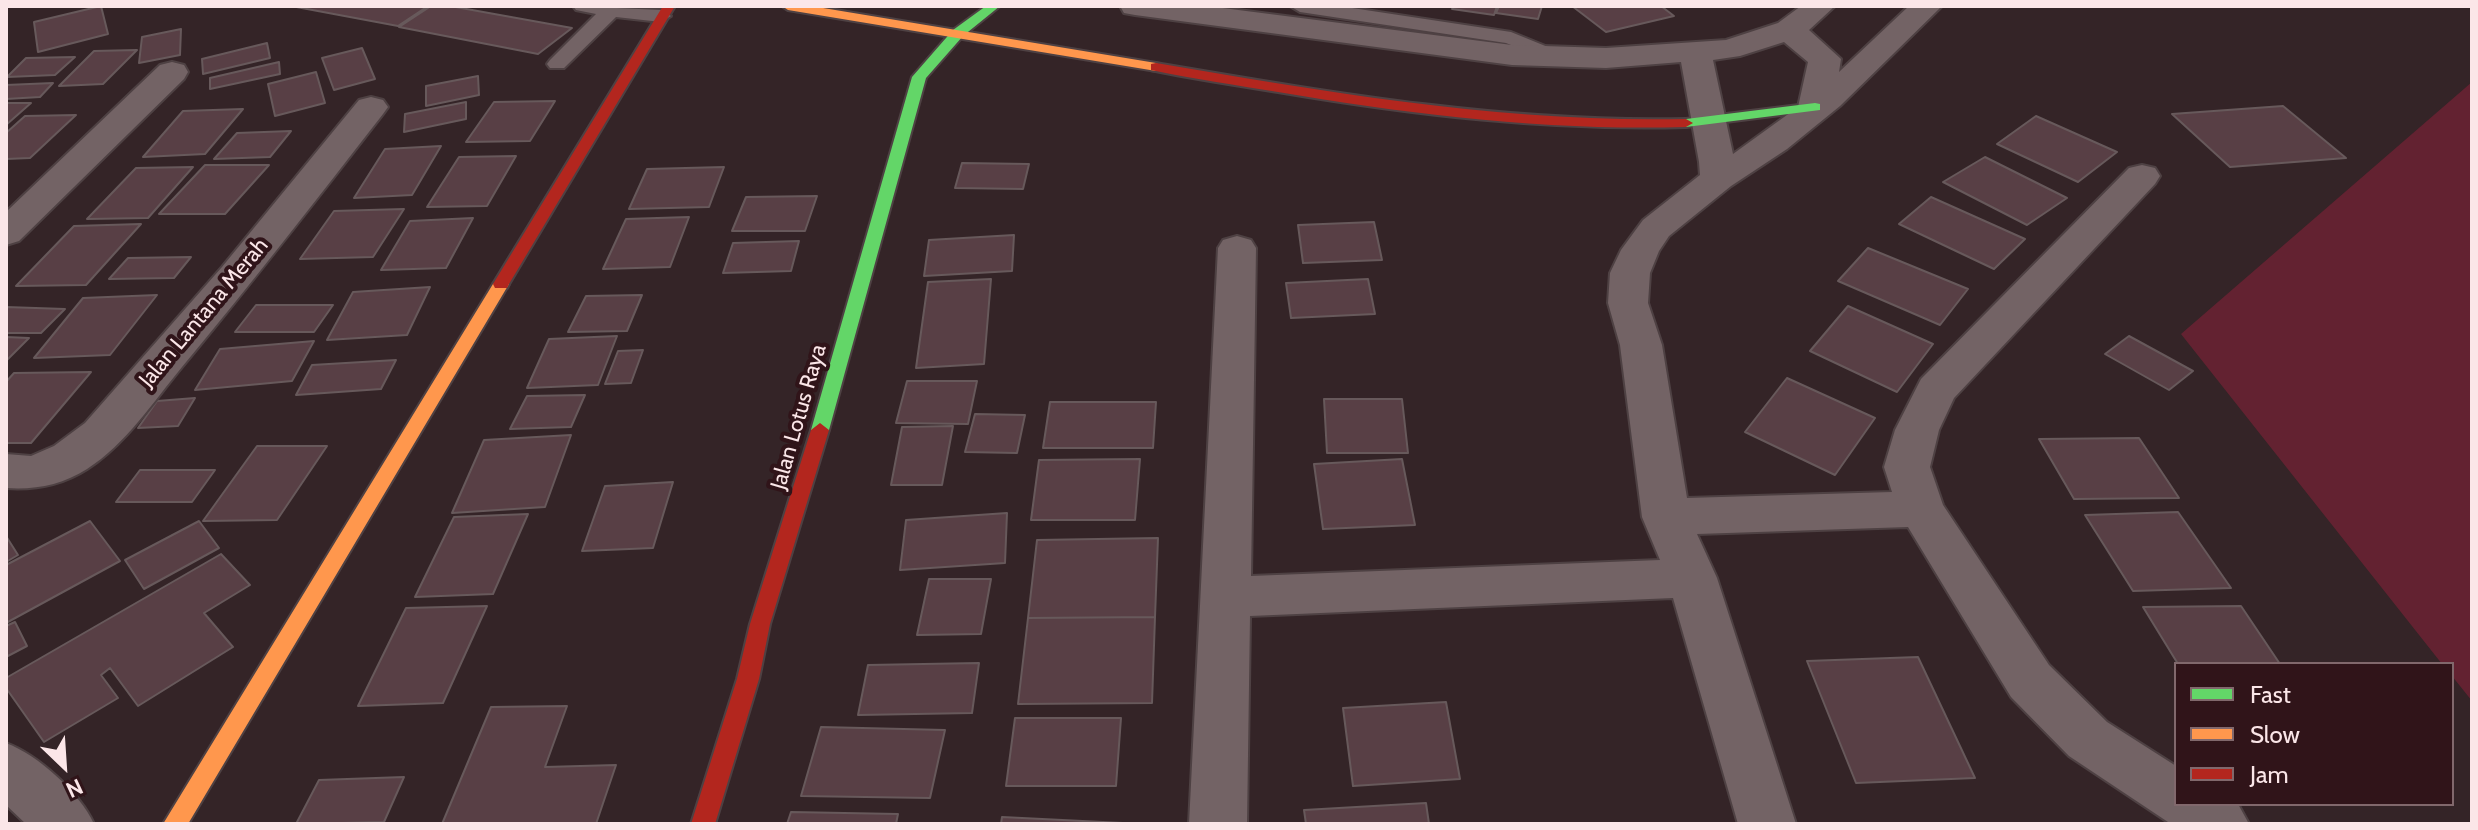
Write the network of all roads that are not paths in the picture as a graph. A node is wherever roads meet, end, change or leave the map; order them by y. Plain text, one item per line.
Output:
1 (583, 6) edge
2 (788, 6) edge
3 (994, 6) edge
4 (1145, 6) edge
5 (1300, 6) edge
6 (1820, 6) edge
7 (1927, 6) edge
8 (611, 11) junction
9 (665, 11) edge
10 (1789, 30) junction
11 (958, 33) junction
12 (1696, 52) junction
13 (1558, 58) junction
14 (557, 64) dead end
15 (172, 72) dead end
16 (371, 107) dead end
17 (1815, 107) junction
18 (1708, 121) junction
19 (2142, 176) dead end
20 (1718, 178) junction
21 (6, 233) edge
22 (1237, 248) dead end
23 (6, 471) edge
24 (1921, 509) junction
25 (1666, 517) junction
26 (1692, 578) junction
27 (1227, 597) junction
28 (6, 768) edge
29 (2174, 796) edge
30 (2191, 806) edge
31 (65, 824) edge
32 (175, 824) edge
33 (703, 824) edge
34 (1218, 824) edge
35 (1767, 824) edge
36 (2220, 824) edge

1 - 8 lane
2 - 11 street
3 - 11 street, Jalan Lotus Raya
4 - 13 street
5 - 13 lane
6 - 10 street
7 - 17 street
8 - 9 lane
8 - 14 lane
9 - 32 street
10 - 12 street
10 - 17 street
11 - 18 street
11 - 33 street, Jalan Lotus Raya
12 - 13 street
12 - 18 street
15 - 21 street
16 - 23 street, Jalan Lantana Merah
17 - 18 street
17 - 20 street
18 - 20 street
19 - 24 street
20 - 25 street
22 - 27 street
24 - 25 street
24 - 29 street
25 - 26 street
26 - 27 street
26 - 35 street
27 - 34 street
28 - 31 street
30 - 36 street

